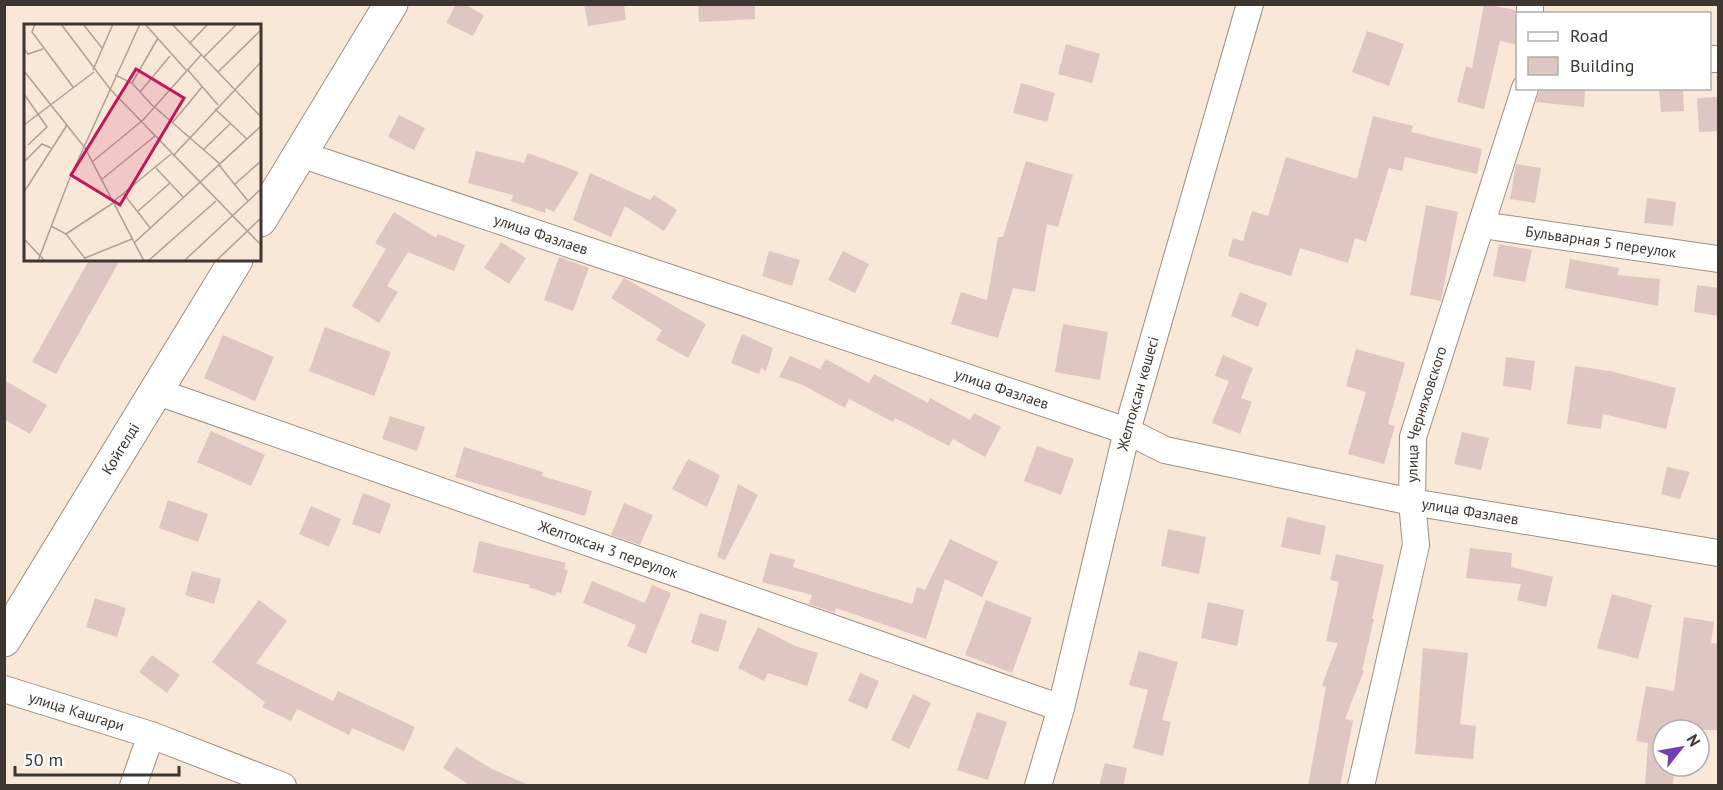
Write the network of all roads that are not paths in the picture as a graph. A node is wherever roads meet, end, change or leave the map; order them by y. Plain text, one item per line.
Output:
1 (391, 4) edge
2 (1250, 4) edge
3 (1524, 90) edge
4 (300, 154) junction
5 (261, 218) edge
6 (1482, 225) junction
7 (1719, 259) edge
8 (235, 261) edge
9 (156, 391) junction
10 (1127, 431) junction
11 (1412, 502) junction
12 (1719, 553) edge
13 (4, 640) edge
14 (4, 688) edge
15 (1061, 708) junction
16 (152, 735) junction
17 (133, 786) edge
18 (284, 786) edge
19 (1038, 786) edge
20 (1361, 786) edge

1 - 4 street
2 - 10 street, Желтоқсан көшесі
3 - 6 street, улица Черняховского
4 - 5 street
4 - 10 street, улица Фазлаев
6 - 7 street, Бульварная 5 переулок
6 - 11 street, улица Черняховского
8 - 9 street, Қойгелді
9 - 13 street, Қойгелді
9 - 15 street, Желтоксан 3 переулок
10 - 11 street, улица Фазлаев
10 - 15 street, Желтоқсан көшесі
11 - 12 street, улица Фазлаев
11 - 20 street, улица Черняховского
14 - 16 street, улица Кашгари
15 - 19 street, Желтоқсан көшесі
16 - 17 street
16 - 18 street, улица Кашгари

